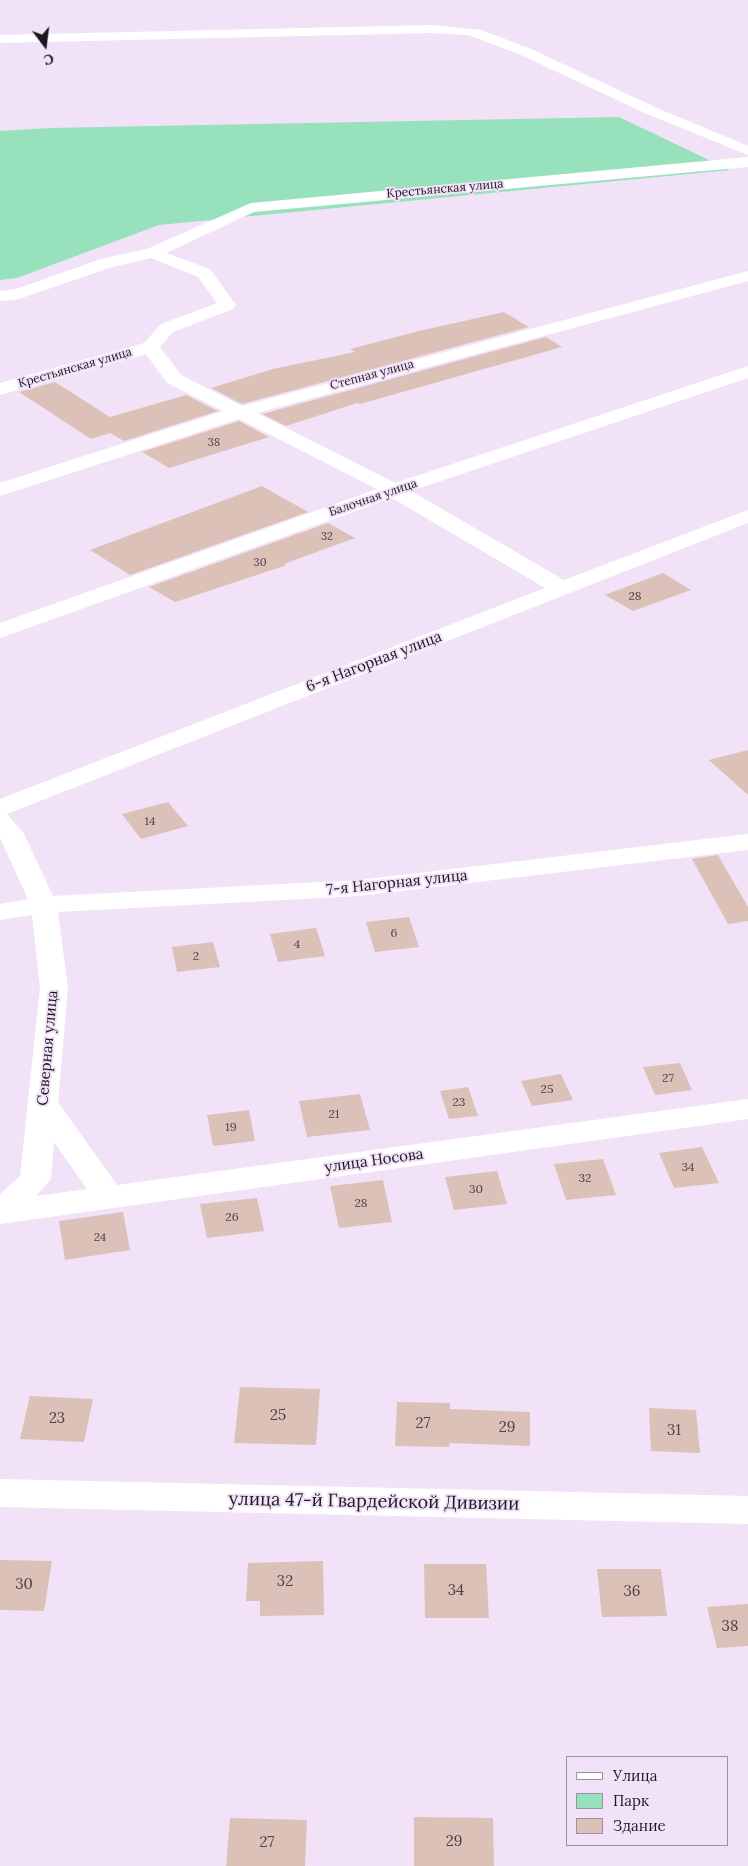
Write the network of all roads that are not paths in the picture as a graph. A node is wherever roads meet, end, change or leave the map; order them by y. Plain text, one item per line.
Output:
1 (0, 39) edge
2 (748, 151) edge
3 (748, 162) edge
4 (152, 253) junction
5 (748, 276) edge
6 (0, 296) edge
7 (150, 347) junction
8 (748, 372) edge
9 (0, 389) edge
10 (241, 412) junction
11 (0, 490) edge
12 (394, 490) junction
13 (748, 516) edge
14 (563, 589) junction
15 (0, 631) edge
16 (0, 808) edge
17 (0, 820) edge
18 (748, 842) edge
19 (44, 905) junction
20 (0, 912) edge
21 (43, 1103) junction
22 (748, 1109) edge
23 (109, 1197) junction
24 (0, 1212) edge
25 (0, 1493) edge
26 (748, 1510) edge

1 - 2 street
3 - 4 street, Крестьянская улица
4 - 6 street, Крестьянская улица
4 - 7 street
5 - 10 street, Степная улица
7 - 9 street, Крестьянская улица
7 - 10 street
8 - 12 street, Балочная улица
10 - 11 street, Степная улица
10 - 12 street
12 - 14 street
12 - 15 street, Балочная улица
13 - 14 street, 6-я Нагорная улица
14 - 16 street, 6-я Нагорная улица
17 - 19 street, Северная улица
18 - 19 street, 7-я Нагорная улица
19 - 20 street
19 - 21 street, Северная улица
21 - 23 street
21 - 24 street, Северная улица
22 - 23 street, улица Носова
23 - 24 street, улица Носова
25 - 26 street, улица 47-й Гвардейской Дивизии

